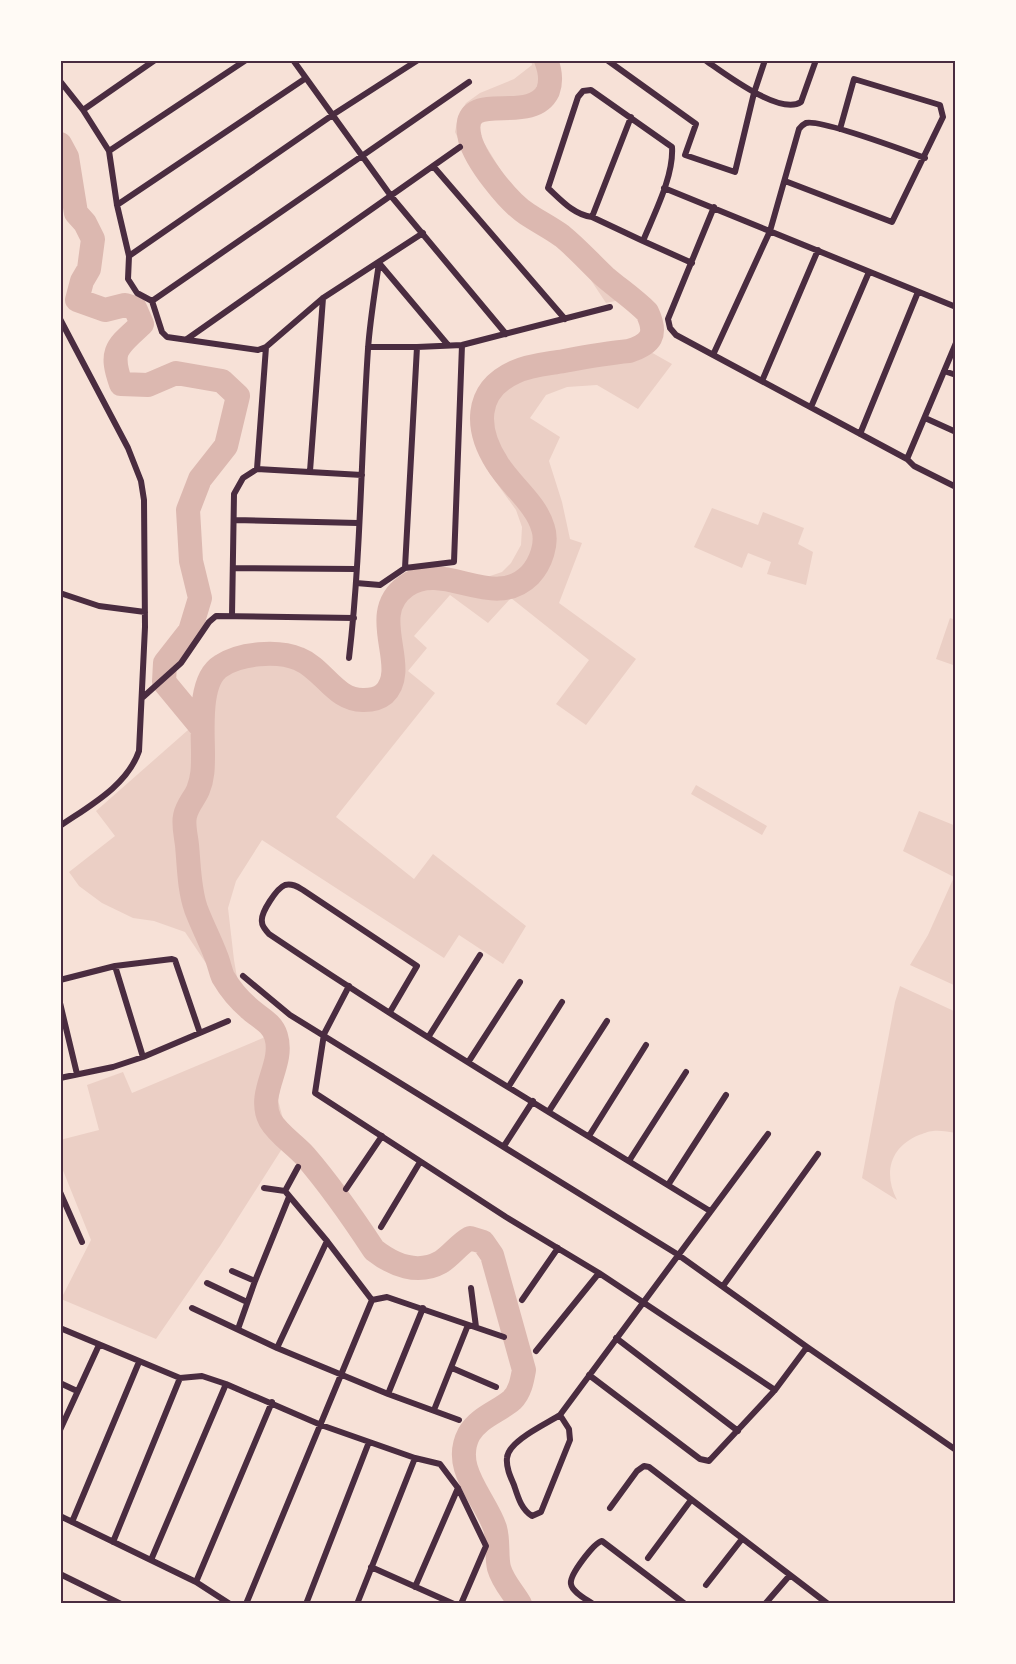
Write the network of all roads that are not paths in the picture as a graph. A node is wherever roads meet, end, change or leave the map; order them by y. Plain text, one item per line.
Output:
1 (155, 60) edge
2 (246, 60) edge
3 (293, 60) edge
4 (418, 60) edge
5 (606, 60) edge
6 (705, 60) edge
7 (765, 60) edge
8 (816, 60) edge
9 (306, 78) junction
10 (60, 81) edge
11 (469, 82) dead end
12 (754, 93) junction
13 (83, 110) junction
14 (334, 114) junction
15 (631, 117) junction
16 (840, 129) junction
17 (460, 147) dead end
18 (109, 151) junction
19 (363, 157) junction
20 (925, 158) junction
21 (433, 166) junction
22 (785, 181) junction
23 (664, 188) junction
24 (391, 196) junction
25 (117, 205) junction
26 (714, 207) junction
27 (592, 217) junction
28 (770, 231) junction
29 (423, 232) junction
30 (643, 241) junction
31 (818, 250) junction
32 (129, 256) junction
33 (379, 263) junction
34 (692, 263) junction
35 (869, 272) junction
36 (918, 292) junction
37 (323, 298) junction
38 (152, 301) junction
39 (610, 308) dead end
40 (956, 308) edge
41 (60, 319) edge
42 (565, 319) junction
43 (506, 334) junction
44 (187, 339) junction
45 (956, 343) edge
46 (448, 345) junction
47 (462, 345) junction
48 (266, 347) junction
49 (368, 347) junction
50 (417, 348) junction
51 (713, 355) junction
52 (945, 371) junction
53 (956, 375) edge
54 (762, 381) junction
55 (811, 407) junction
56 (925, 418) junction
57 (956, 432) edge
58 (860, 434) junction
59 (907, 459) junction
60 (257, 469) junction
61 (310, 471) junction
62 (363, 475) junction
63 (956, 487) edge
64 (234, 520) junction
65 (358, 523) junction
66 (233, 568) junction
67 (405, 568) junction
68 (356, 569) junction
69 (356, 584) junction
70 (60, 593) edge
71 (146, 612) junction
72 (231, 616) junction
73 (354, 618) junction
74 (349, 658) dead end
75 (142, 698) junction
76 (60, 826) edge
77 (480, 955) dead end
78 (116, 966) junction
79 (243, 976) dead end
80 (60, 980) edge
81 (520, 982) dead end
82 (350, 986) junction
83 (562, 1002) dead end
84 (60, 1003) edge
85 (390, 1011) junction
86 (608, 1021) dead end
87 (228, 1022) dead end
88 (200, 1033) junction
89 (324, 1034) junction
90 (429, 1036) junction
91 (646, 1046) dead end
92 (143, 1057) junction
93 (469, 1061) junction
94 (686, 1072) dead end
95 (77, 1074) junction
96 (60, 1078) edge
97 (509, 1086) junction
98 (726, 1095) dead end
99 (533, 1101) junction
100 (549, 1111) junction
101 (768, 1134) dead end
102 (382, 1136) junction
103 (589, 1136) junction
104 (504, 1146) junction
105 (818, 1154) dead end
106 (629, 1161) junction
107 (420, 1162) junction
108 (298, 1167) dead end
109 (668, 1185) junction
110 (264, 1188) dead end
111 (346, 1189) dead end
112 (60, 1192) edge
113 (287, 1194) junction
114 (710, 1211) junction
115 (381, 1227) dead end
116 (327, 1241) junction
117 (82, 1242) dead end
118 (558, 1248) junction
119 (677, 1254) junction
120 (232, 1271) dead end
121 (599, 1273) junction
122 (255, 1281) junction
123 (207, 1283) dead end
124 (723, 1286) junction
125 (471, 1288) dead end
126 (372, 1300) junction
127 (522, 1300) dead end
128 (247, 1302) junction
129 (643, 1302) junction
130 (192, 1308) dead end
131 (423, 1308) junction
132 (468, 1324) junction
133 (476, 1327) junction
134 (60, 1328) edge
135 (238, 1329) junction
136 (504, 1337) dead end
137 (616, 1338) junction
138 (99, 1345) junction
139 (807, 1347) junction
140 (277, 1348) junction
141 (536, 1351) dead end
142 (140, 1362) junction
143 (452, 1368) junction
144 (341, 1375) junction
145 (589, 1375) junction
146 (180, 1378) junction
147 (60, 1383) edge
148 (226, 1384) junction
149 (496, 1387) dead end
150 (77, 1390) junction
151 (776, 1390) junction
152 (388, 1394) junction
153 (272, 1402) junction
154 (434, 1410) junction
155 (560, 1415) junction
156 (459, 1420) dead end
157 (321, 1425) junction
158 (60, 1430) edge
159 (738, 1431) junction
160 (369, 1442) junction
161 (956, 1450) edge
162 (416, 1458) junction
163 (458, 1488) junction
164 (691, 1500) junction
165 (610, 1508) dead end
166 (60, 1516) edge
167 (72, 1522) junction
168 (742, 1539) junction
169 (112, 1542) junction
170 (648, 1558) dead end
171 (151, 1560) junction
172 (372, 1567) junction
173 (60, 1574) edge
174 (790, 1575) junction
175 (196, 1582) junction
176 (706, 1585) dead end
177 (415, 1587) junction
178 (121, 1604) edge
179 (230, 1604) edge
180 (246, 1604) edge
181 (306, 1604) edge
182 (357, 1604) edge
183 (454, 1604) edge
184 (461, 1604) edge
185 (592, 1604) edge
186 (685, 1604) edge
187 (765, 1604) edge
188 (828, 1604) edge

1 - 13 street
2 - 18 street
3 - 9 street
4 - 14 street
5 - 12 street
6 - 12 street
7 - 12 street
8 - 12 street
9 - 14 street
9 - 25 street
10 - 13 street
11 - 19 street
13 - 18 street
14 - 19 street
14 - 32 street
15 - 23 street
15 - 27 street
15 - 27 street
16 - 20 street
16 - 20 street
16 - 22 street
17 - 21 street
18 - 25 street
19 - 24 street
19 - 38 street
20 - 22 street
21 - 24 street
21 - 42 street
22 - 28 street
23 - 26 street
23 - 30 street
24 - 29 street
24 - 44 street
25 - 32 street
26 - 28 street
26 - 34 street
27 - 30 street
28 - 31 street
28 - 51 street
29 - 33 street
29 - 43 street
30 - 34 street
31 - 35 street
31 - 54 street
32 - 38 street
33 - 37 street
33 - 46 street
33 - 49 street
34 - 51 street
35 - 36 street
35 - 55 street
36 - 40 street
36 - 58 street
37 - 48 street
37 - 61 street
38 - 44 street
39 - 42 street
41 - 71 street
42 - 43 street
43 - 47 street
44 - 48 street
45 - 52 street
46 - 47 street
46 - 50 street
47 - 67 street
48 - 60 street
49 - 50 street
49 - 62 street
50 - 67 street
51 - 54 street
52 - 53 street
52 - 56 street
54 - 55 street
55 - 58 street
56 - 57 street
56 - 59 street
58 - 59 street
59 - 63 street
60 - 61 street
60 - 64 street
61 - 62 street
62 - 65 street
64 - 65 street
64 - 66 street
65 - 68 street
66 - 68 street
66 - 72 street
67 - 69 street
68 - 69 street
69 - 73 street
70 - 71 street
71 - 75 street
72 - 73 street
72 - 75 street
73 - 74 street
75 - 76 street
77 - 90 street
78 - 80 street
78 - 88 street
78 - 92 street
79 - 89 street
81 - 93 street
82 - 85 street
82 - 85 street
82 - 89 street
83 - 97 street
84 - 95 street
85 - 90 street
86 - 100 street
87 - 88 street
88 - 92 street
89 - 102 street
89 - 104 street
90 - 93 street
91 - 103 street
92 - 95 street
93 - 97 street
94 - 106 street
95 - 96 street
97 - 99 street
98 - 109 street
99 - 100 street
99 - 104 street
100 - 103 street
101 - 114 street
102 - 107 street
102 - 111 street
103 - 106 street
104 - 119 street
105 - 124 street
106 - 109 street
107 - 115 street
107 - 118 street
108 - 113 street
109 - 114 street
110 - 113 street
112 - 117 street
113 - 116 street
113 - 122 street
114 - 119 street
116 - 126 street
116 - 140 street
118 - 121 street
118 - 127 street
119 - 124 street
119 - 129 street
120 - 122 street
121 - 129 street
121 - 141 street
122 - 128 street
123 - 128 street
124 - 139 street
125 - 133 street
126 - 131 street
126 - 144 street
128 - 135 street
129 - 137 street
129 - 151 street
130 - 135 street
131 - 132 street
131 - 152 street
132 - 133 street
132 - 143 street
133 - 136 street
134 - 138 street
135 - 140 street
137 - 145 street
137 - 159 street
138 - 142 street
138 - 150 street
139 - 151 street
139 - 161 street
140 - 144 street
142 - 146 street
142 - 167 street
143 - 149 street
143 - 154 street
144 - 152 street
144 - 157 street
145 - 155 street
145 - 159 street
146 - 148 street
146 - 169 street
147 - 150 street
148 - 153 street
148 - 171 street
150 - 158 street
151 - 159 street
152 - 154 street
153 - 157 street
153 - 175 street
154 - 156 street
155 - 155 street
157 - 160 street
157 - 180 street
160 - 162 street
160 - 181 street
162 - 163 street
162 - 172 street
163 - 177 street
163 - 184 street
164 - 165 street
164 - 168 street
164 - 170 street
166 - 167 street
167 - 169 street
168 - 174 street
168 - 176 street
169 - 171 street
171 - 175 street
172 - 177 street
172 - 182 street
173 - 178 street
174 - 187 street
174 - 188 street
175 - 179 street
177 - 183 street
185 - 186 street

